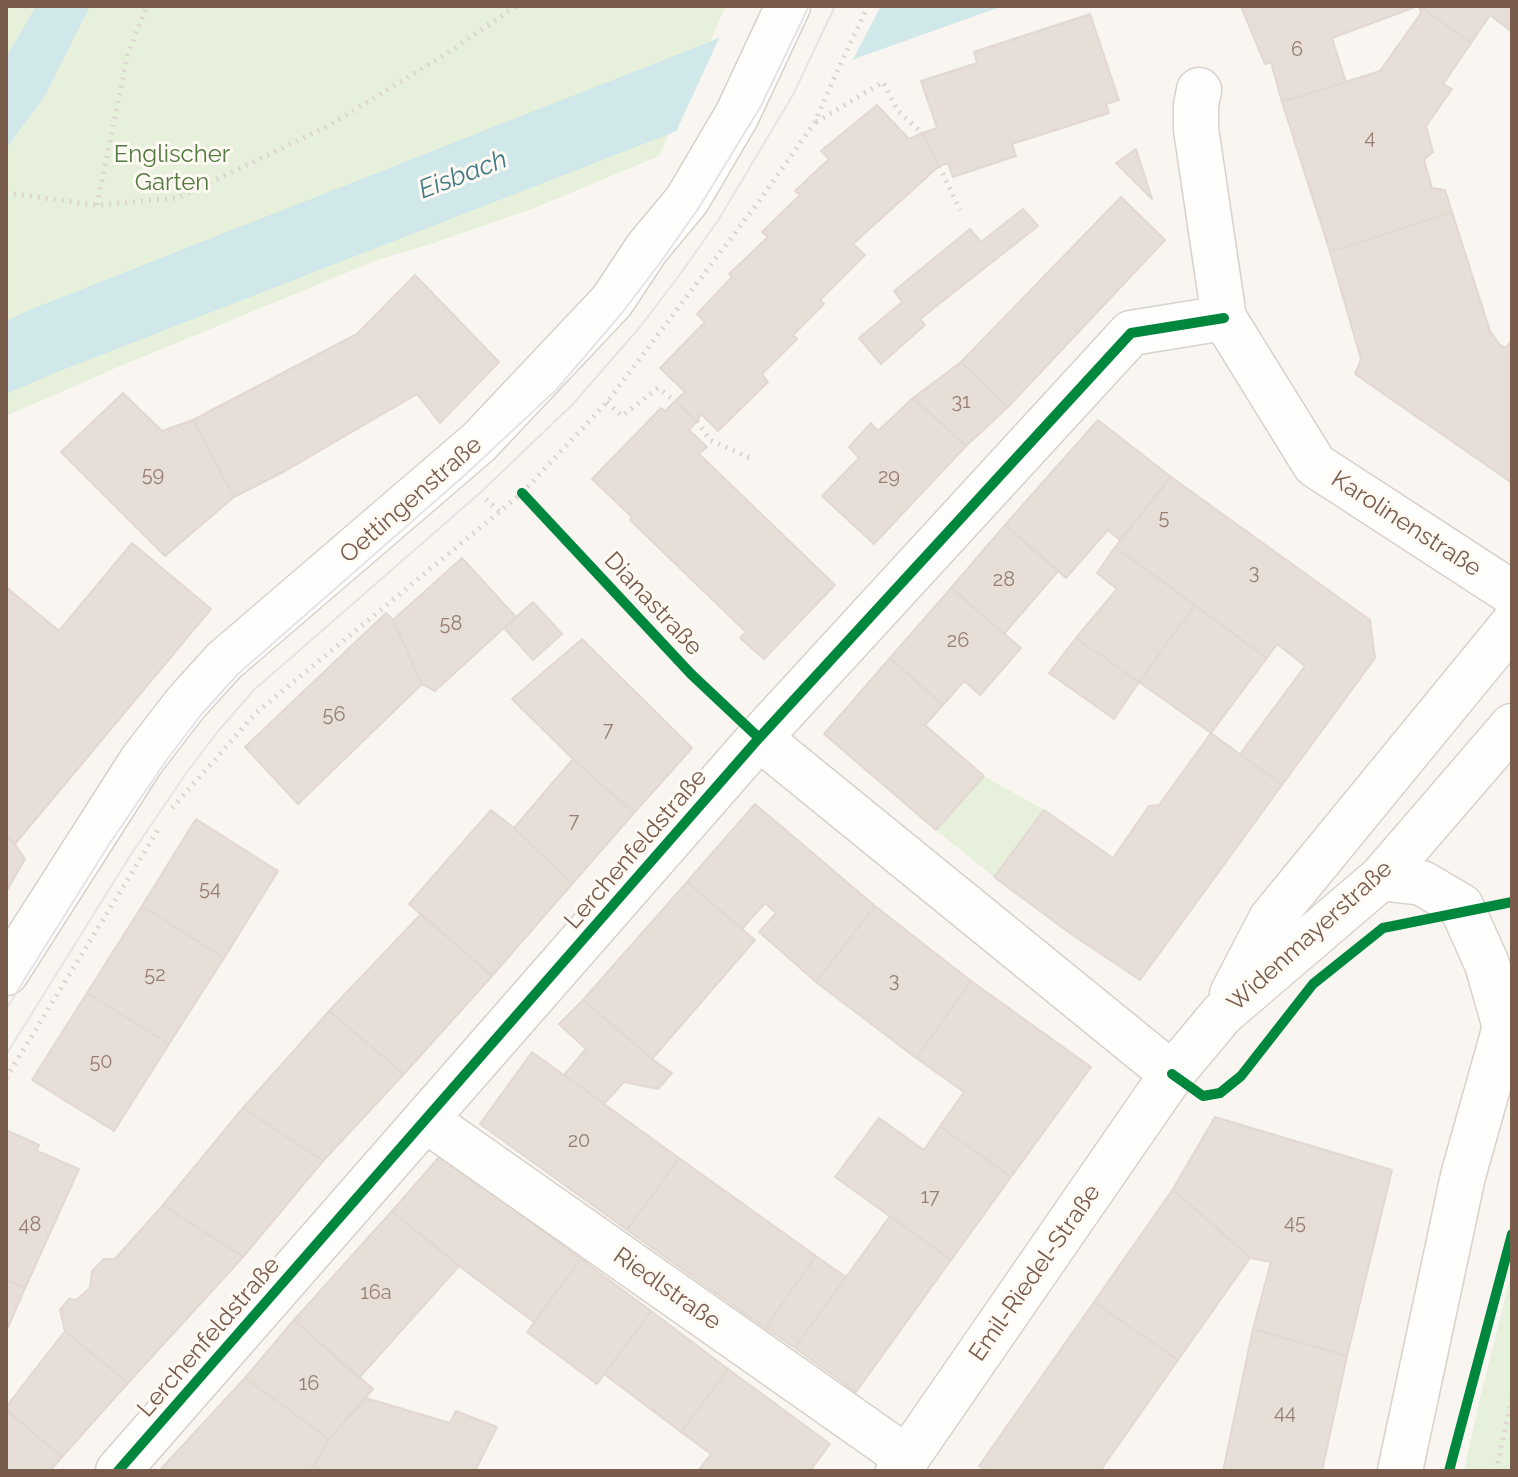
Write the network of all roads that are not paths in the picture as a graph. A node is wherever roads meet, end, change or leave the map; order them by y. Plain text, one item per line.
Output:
1 (788, 6) edge
2 (1199, 90) dead end
3 (1224, 318) junction
4 (1512, 593) edge
5 (1512, 625) edge
6 (1512, 726) edge
7 (759, 738) junction
8 (1381, 878) junction
9 (6, 973) edge
10 (1222, 1014) junction
11 (1508, 1019) edge
12 (1172, 1074) junction
13 (426, 1120) junction
14 (903, 1465) edge
15 (118, 1471) edge
16 (1400, 1471) edge

1 - 9 street, Oettingenstraße
2 - 3 street, Karolinenstraße
3 - 4 street, Karolinenstraße
3 - 7 street, Lerchenfeldstraße
5 - 10 street
6 - 8 street, Widenmayerstraße
7 - 12 street
7 - 13 street, Lerchenfeldstraße
8 - 10 street, Widenmayerstraße
8 - 11 street
10 - 12 street, Widenmayerstraße
11 - 16 street
12 - 14 street, Emil-Riedel-Straße
13 - 14 street, Riedlstraße
13 - 15 street, Lerchenfeldstraße

